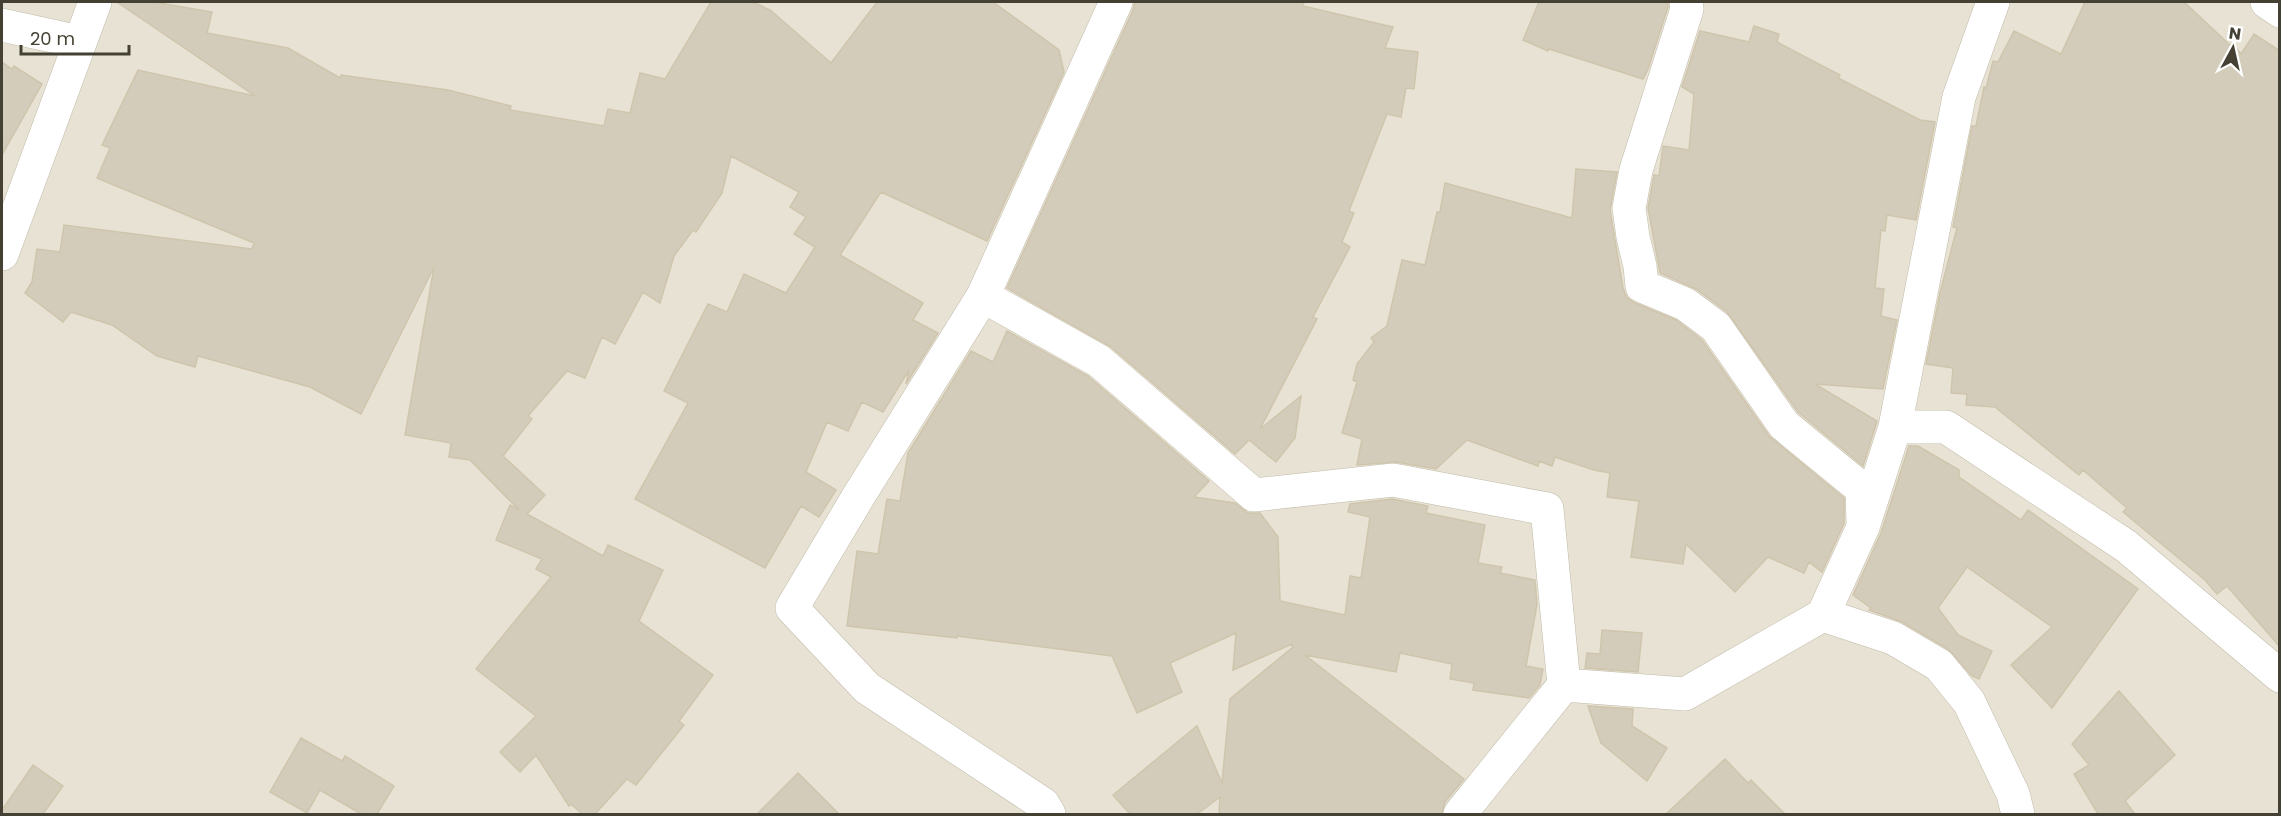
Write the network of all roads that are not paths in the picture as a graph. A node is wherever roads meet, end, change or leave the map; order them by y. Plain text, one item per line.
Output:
1 (95, 2) edge
2 (1116, 2) edge
3 (1686, 2) edge
4 (1993, 2) edge
5 (2267, 2) edge
6 (2280, 10) edge
7 (2, 25) edge
8 (80, 42) junction
9 (2, 254) edge
10 (983, 296) junction
11 (1894, 428) junction
12 (1863, 527) junction
13 (1823, 615) junction
14 (2280, 676) edge
15 (1564, 685) junction
16 (1049, 814) edge
17 (1460, 814) edge
18 (2018, 814) edge

1 - 8 street
2 - 10 street
3 - 12 street
4 - 11 street
5 - 6 street
7 - 8 street
8 - 9 street
10 - 15 street
10 - 16 street
11 - 12 street
11 - 14 street
12 - 13 street
13 - 15 street
13 - 18 street
15 - 17 street

